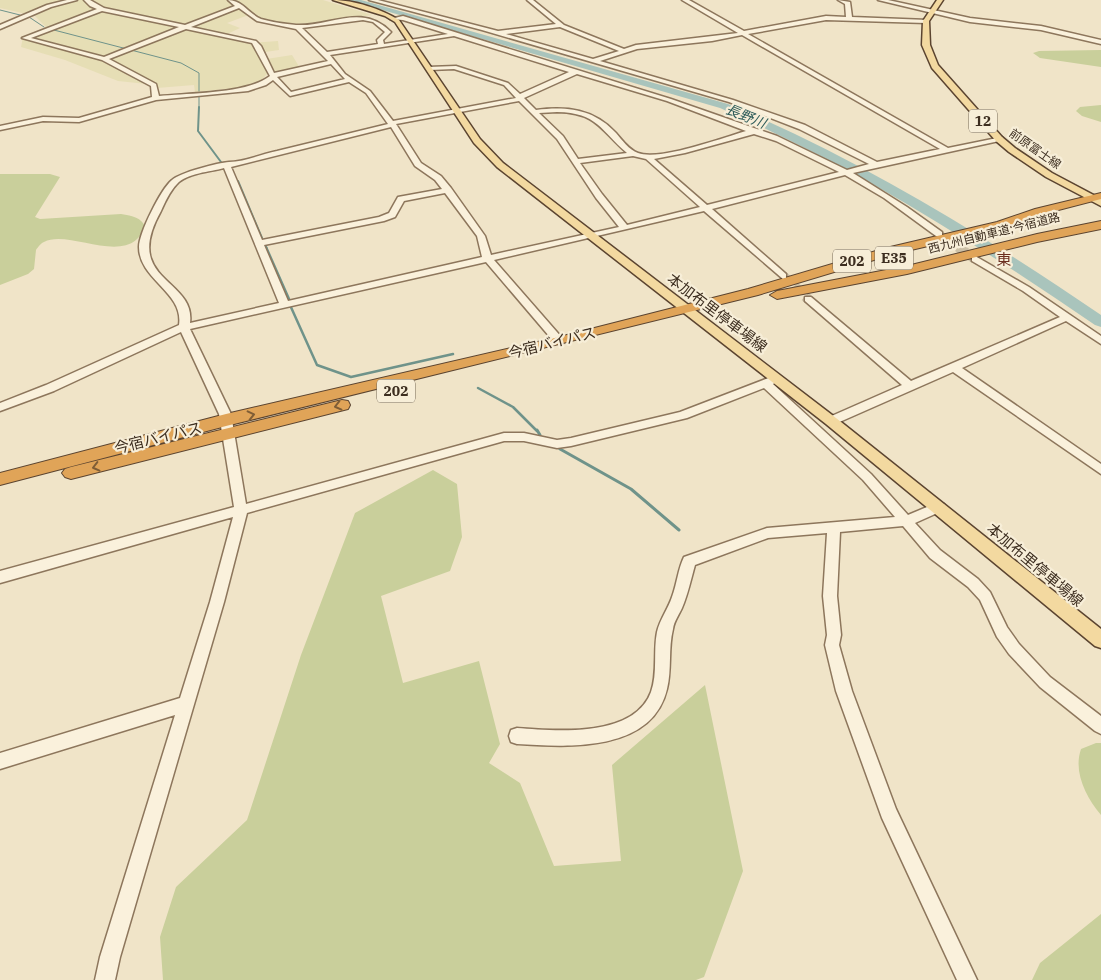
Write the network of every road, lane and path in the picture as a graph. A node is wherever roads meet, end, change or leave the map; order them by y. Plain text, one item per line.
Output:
1 (74, 0) edge
2 (87, 0) edge
3 (231, 0) edge
4 (336, 0) edge
5 (372, 0) edge
6 (396, 0) edge
7 (530, 0) edge
8 (685, 0) edge
9 (841, 0) edge
10 (881, 0) edge
11 (940, 0) edge
12 (239, 6) junction
13 (401, 8) junction
14 (102, 9) junction
15 (934, 10) junction
16 (393, 18) junction
17 (849, 18) junction
18 (926, 21) junction
19 (560, 25) junction
20 (295, 26) junction
21 (0, 27) edge
22 (185, 27) junction
23 (482, 30) junction
24 (456, 34) junction
25 (493, 34) junction
26 (744, 34) junction
27 (412, 40) junction
28 (1101, 42) edge
29 (381, 46) junction
30 (622, 50) junction
31 (326, 54) junction
32 (104, 59) junction
33 (332, 62) junction
34 (594, 62) junction
35 (430, 68) junction
36 (575, 71) junction
37 (272, 76) junction
38 (350, 80) junction
39 (156, 98) junction
40 (521, 98) junction
41 (455, 110) junction
42 (534, 112) junction
43 (392, 124) junction
44 (0, 128) edge
45 (753, 132) junction
46 (999, 139) junction
47 (945, 149) junction
48 (635, 154) junction
49 (647, 156) junction
50 (576, 160) junction
51 (226, 164) junction
52 (876, 164) junction
53 (846, 172) junction
54 (448, 190) junction
55 (704, 207) junction
56 (1098, 209) edge
57 (625, 228) junction
58 (938, 234) tunnel mouth
59 (591, 235) junction
60 (997, 236) junction
61 (260, 243) junction
62 (966, 247) junction
63 (487, 258) junction
64 (782, 276) tunnel mouth
65 (832, 278) junction
66 (793, 291) junction
67 (753, 292) junction
68 (808, 299) tunnel mouth
69 (284, 303) junction
70 (690, 313) junction
71 (1068, 317) junction
72 (184, 327) junction
73 (1101, 340) edge
74 (559, 342) junction
75 (954, 367) junction
76 (771, 381) junction
77 (910, 386) junction
78 (0, 407) edge
79 (831, 421) junction
80 (228, 427) junction
81 (1101, 470) edge
82 (0, 479) edge
83 (0, 491) edge
84 (939, 507) junction
85 (241, 510) junction
86 (907, 521) junction
87 (834, 527) junction
88 (0, 577) edge
89 (1101, 640) edge
90 (186, 704) junction
91 (1101, 726) edge
92 (517, 736) dead end
93 (0, 761) edge
94 (105, 980) edge
95 (967, 980) edge

1 - 21 street
2 - 14 street
3 - 12 street
4 - 16 main road
5 - 13 street
6 - 13 street
7 - 19 street
8 - 26 street
9 - 17 street
10 - 15 street
11 - 15 main road
12 - 20 street
12 - 22 street
13 - 23 street
14 - 22 street
14 - 32 street
15 - 18 main road
15 - 28 street
16 - 24 street
16 - 27 main road, 本加布里停車場線
17 - 18 street
17 - 26 street
18 - 46 main road, 前原富士線 / 12
19 - 25 street
19 - 30 street
20 - 29 street
20 - 31 street
22 - 32 street
22 - 37 street
23 - 24 street
23 - 25 street
24 - 27 street
24 - 36 street
25 - 34 street
26 - 30 street
26 - 47 street
27 - 29 street
27 - 35 main road, 本加布里停車場線
29 - 31 street
30 - 34 street
31 - 33 street
32 - 39 street
33 - 37 street
33 - 38 street
34 - 36 street
34 - 52 street
35 - 40 street
35 - 41 main road, 本加布里停車場線
36 - 40 street
36 - 45 street
37 - 38 street
37 - 39 street
38 - 43 street
39 - 44 street
40 - 41 street
40 - 42 street
41 - 43 street
41 - 59 main road, 本加布里停車場線
42 - 48 street
42 - 50 street
43 - 51 street
43 - 54 street
45 - 49 street
45 - 53 street
46 - 47 street
46 - 56 main road, 前原富士線 / 12
47 - 52 street
48 - 49 street
48 - 50 street
49 - 55 street
50 - 57 street
51 - 61 street
51 - 72 street
52 - 53 street
53 - 55 street
53 - 58 street
54 - 61 street
54 - 63 street
55 - 57 street
55 - 64 street
56 - 60 highway, 今宿バイパス / 202
56 - 60 highway, 西九州自動車道;今宿道路 / E35
57 - 59 street
59 - 63 street
59 - 70 main road, 本加布里停車場線
60 - 62 highway, 今宿バイパス / 202
60 - 62 highway, 西九州自動車道;今宿道路 / E35
61 - 69 street
62 - 65 highway, 西九州自動車道;今宿道路 / E35
62 - 66 highway, 今宿バイパス / 202
62 - 67 highway, 今宿バイパス / 202
62 - 71 street
63 - 69 street
63 - 74 street
65 - 66 highway
65 - 67 highway
66 - 70 highway, 今宿バイパス / 202
67 - 70 highway, 今宿バイパス / 202
68 - 77 street
69 - 72 street
70 - 74 highway, 今宿バイパス / 202
70 - 76 main road, 本加布里停車場線
70 -> 80 highway, 今宿バイパス / 202
71 - 73 street
71 - 75 street
72 - 78 street
72 - 80 street
80 -> 74 highway, 今宿バイパス / 202
75 - 77 street
75 - 81 street
76 - 79 main road, 本加布里停車場線
76 - 85 street
76 - 86 street
77 - 79 street
79 - 84 main road, 本加布里停車場線
80 - 82 highway, 今宿バイパス / 202
80 -> 83 highway, 今宿バイパス / 202
80 - 85 street
84 - 86 street
84 - 89 main road, 本加布里停車場線
85 - 88 street
85 - 90 street
86 - 87 street
86 - 91 street
87 - 92 street
87 - 95 street
90 - 93 street
90 - 94 street

